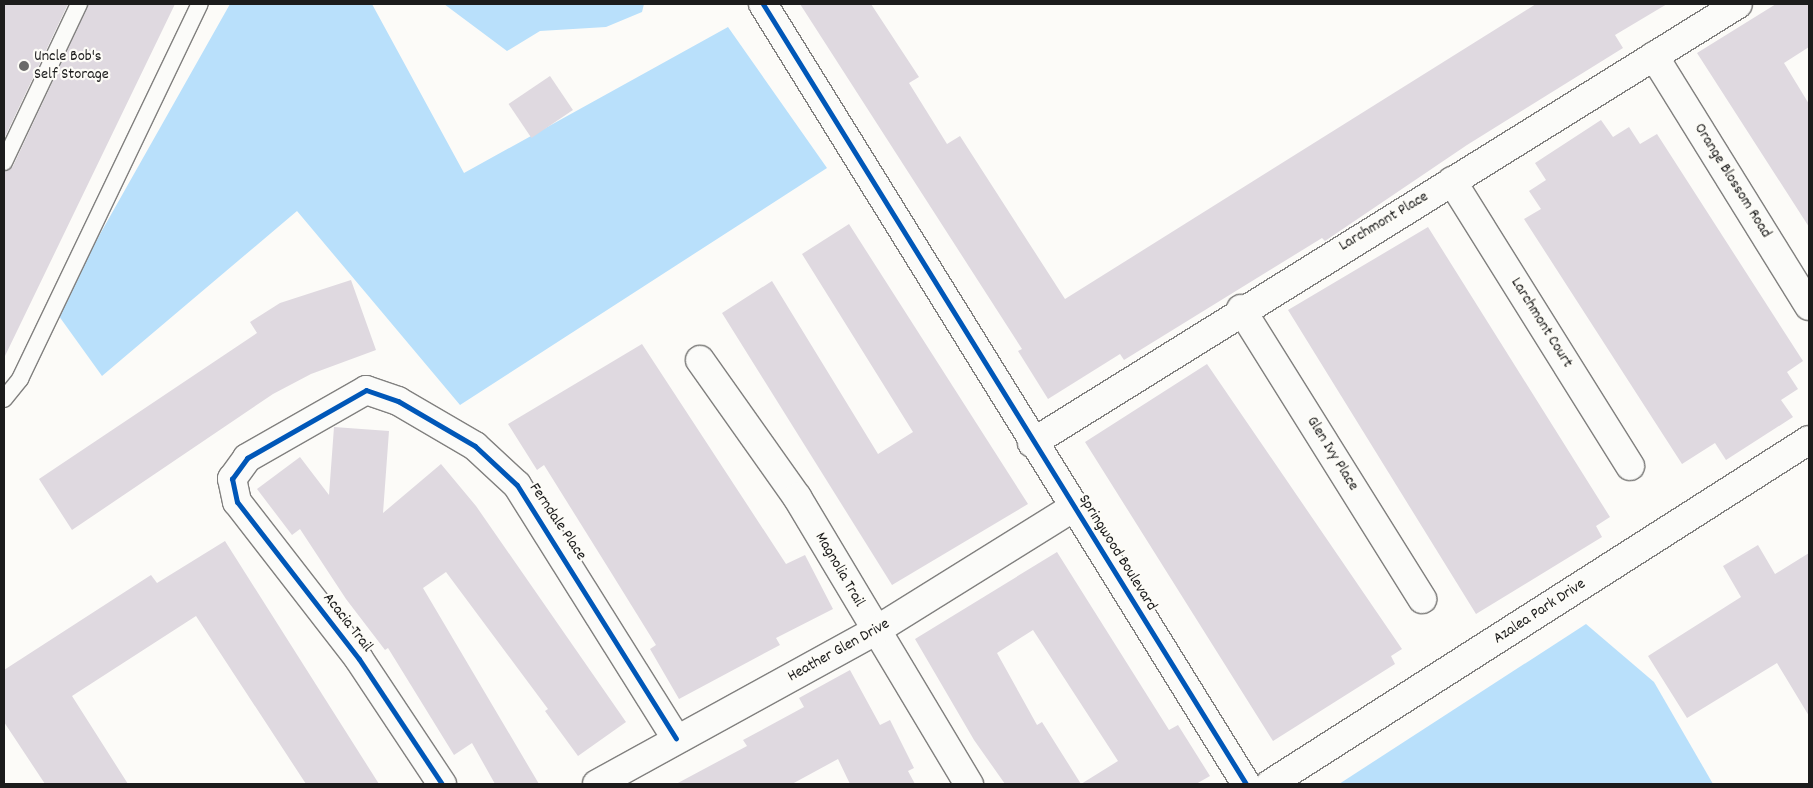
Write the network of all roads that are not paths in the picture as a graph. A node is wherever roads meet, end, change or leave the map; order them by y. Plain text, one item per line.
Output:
1 (79, 4) edge
2 (200, 4) edge
3 (763, 4) edge
4 (1738, 4) edge
5 (1654, 56) junction
6 (4, 162) edge
7 (1452, 181) junction
8 (1809, 306) edge
9 (1241, 309) junction
10 (700, 360) dead end
11 (4, 399) edge
12 (1809, 440) edge
13 (1032, 443) junction
14 (1630, 466) dead end
15 (232, 479) joint
16 (1074, 506) junction
17 (1422, 599) dead end
18 (875, 632) junction
19 (676, 738) junction
20 (442, 784) edge
21 (597, 784) edge
22 (970, 784) edge
23 (1246, 784) edge
24 (1270, 784) edge

1 - 6 lane
2 - 11 lane
3 - 13 street, Springwood Boulevard
4 - 5 street, Larchmont Place
5 - 7 street, Larchmont Place
5 - 8 street, Orange Blossom Road
7 - 9 street, Larchmont Place
7 - 14 street, Larchmont Court
9 - 13 street, Larchmont Place
9 - 17 street, Glen Ivy Place
10 - 18 street, Magnolia Trail
12 - 24 street, Azalea Park Drive
13 - 16 street, Springwood Boulevard
15 - 19 street, Ferndale Place
15 - 20 street, Acacia Trail
16 - 18 street, Heather Glen Drive
16 - 23 street, Springwood Boulevard
18 - 19 street, Heather Glen Drive
18 - 22 street, Magnolia Trail
19 - 21 street, Heather Glen Drive

